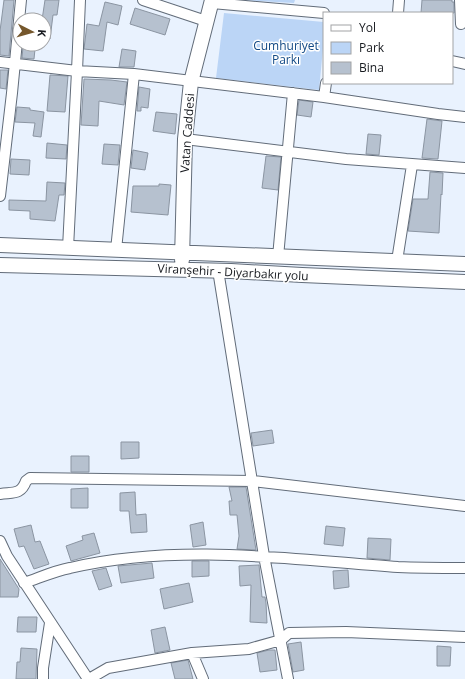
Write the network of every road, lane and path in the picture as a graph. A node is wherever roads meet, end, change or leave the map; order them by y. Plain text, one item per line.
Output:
1 (21, 0) edge
2 (80, 0) edge
3 (143, 0) edge
4 (399, 0) edge
5 (460, 0) edge
6 (212, 2) edge
7 (398, 12) edge
8 (323, 14) edge
9 (206, 21) junction
10 (459, 24) edge
11 (453, 61) edge
12 (0, 62) edge
13 (15, 63) junction
14 (465, 64) edge
15 (77, 71) junction
16 (134, 74) junction
17 (191, 82) junction
18 (326, 84) edge
19 (293, 93) junction
20 (324, 97) junction
21 (465, 116) edge
22 (184, 139) junction
23 (287, 152) junction
24 (412, 165) junction
25 (465, 168) edge
26 (0, 196) edge
27 (0, 245) edge
28 (68, 248) junction
29 (116, 250) junction
30 (182, 252) junction
31 (278, 257) junction
32 (397, 261) junction
33 (465, 264) edge
34 (0, 265) edge
35 (182, 269) junction
36 (218, 270) junction
37 (465, 282) edge
38 (253, 481) junction
39 (0, 494) edge
40 (465, 506) edge
41 (0, 541) edge
42 (3, 556) edge
43 (264, 556) junction
44 (465, 568) edge
45 (24, 583) junction
46 (50, 623) junction
47 (465, 637) edge
48 (281, 640) junction
49 (192, 653) junction
50 (42, 679) edge
51 (88, 679) edge
52 (203, 679) edge
53 (288, 679) edge

1 - 13 street
2 - 15 street
3 - 9 street
4 - 7 street
5 - 10 street
6 - 8 street
6 - 9 main road, Vatan Caddesi
9 - 17 main road, Vatan Caddesi
11 - 14 street
12 - 13 street
13 - 15 street
13 - 26 street
15 - 16 street
15 - 28 street
16 - 17 street
16 - 29 street
17 - 19 street
17 - 22 main road, Vatan Caddesi
18 - 20 street
19 - 20 street
19 - 23 street
20 - 21 street
22 - 23 street
22 - 30 main road, Vatan Caddesi
23 - 24 street
23 - 31 street
24 - 25 street
24 - 32 street
27 - 28 main road, Viranşehir - Diyarbakır yolu
28 - 29 main road, Viranşehir - Diyarbakır yolu
29 - 30 main road, Viranşehir - Diyarbakır yolu
30 - 31 main road, Viranşehir - Diyarbakır yolu
30 - 35 main road, Vatan Caddesi
31 - 32 main road, Viranşehir - Diyarbakır yolu
32 - 33 main road, Viranşehir - Diyarbakır yolu
34 - 35 main road, Viranşehir - Diyarbakır yolu
35 - 36 main road, Viranşehir - Diyarbakır yolu
36 - 37 main road, Viranşehir - Diyarbakır yolu
36 - 38 street
38 - 39 street
38 - 40 street
38 - 43 street
41 - 42 street
42 - 45 street
43 - 44 street
43 - 45 street
43 - 48 street
45 - 46 street
46 - 50 street
46 - 51 street
47 - 48 street
48 - 49 street
48 - 53 street
49 - 51 street
49 - 52 street

